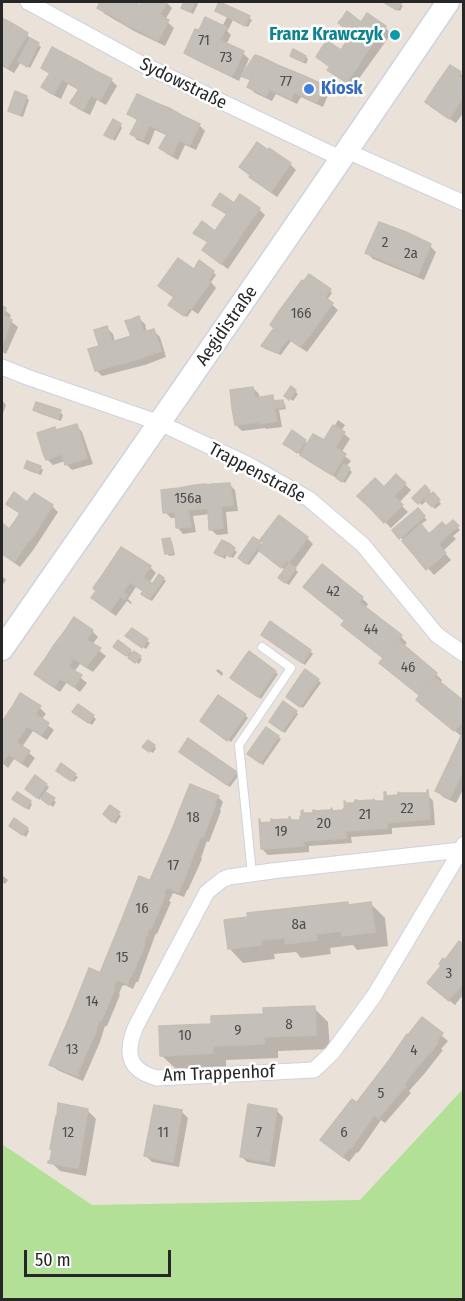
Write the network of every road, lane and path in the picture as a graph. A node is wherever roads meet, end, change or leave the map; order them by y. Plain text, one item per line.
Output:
1 (28, 2) edge
2 (448, 2) edge
3 (344, 155) junction
4 (464, 203) edge
5 (2, 367) edge
6 (160, 423) junction
7 (262, 647) dead end
8 (2, 649) edge
9 (464, 654) edge
10 (462, 847) edge
11 (252, 874) junction

1 - 3 street, Sydowstraße
2 - 3 street, Aegidistraße
3 - 4 street, Sydowstraße
3 - 6 street, Aegidistraße
5 - 6 street, Trappenstraße
6 - 8 street, Aegidistraße
6 - 9 street, Trappenstraße
7 - 11 lane
10 - 11 street, Am Trappenhof
10 - 11 street, Am Trappenhof

